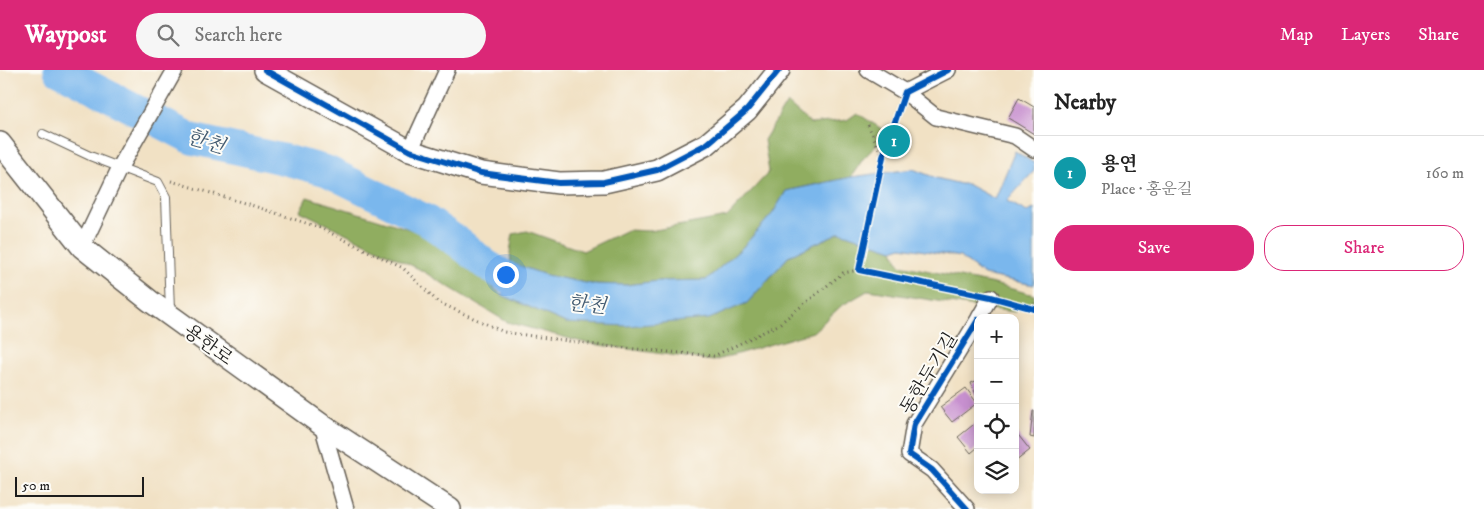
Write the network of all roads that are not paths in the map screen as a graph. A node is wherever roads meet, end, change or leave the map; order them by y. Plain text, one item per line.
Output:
1 (265, 70) edge
2 (447, 70) edge
3 (779, 70) edge
4 (868, 70) edge
5 (948, 70) edge
6 (172, 75) edge
7 (905, 92) junction
8 (43, 134) dead end
9 (0, 143) edge
10 (1034, 148) edge
11 (410, 151) junction
12 (120, 167) junction
13 (82, 247) junction
14 (991, 297) dead end
15 (981, 314) edge
16 (170, 316) junction
17 (974, 326) edge
18 (322, 425) junction
19 (346, 509) edge
20 (450, 509) edge
21 (966, 509) edge

1 - 11 main road
2 - 11 street
3 - 11 main road
4 - 7 street
5 - 7 street
6 - 12 street
7 - 10 street
8 - 12 lane
9 - 13 main road, 용한로
12 - 13 street
12 - 16 lane
13 - 16 main road, 용한로
14 - 15 street, 동한두기길
16 - 18 main road, 용한로
17 - 21 street, 동한두기길
18 - 19 street
18 - 20 main road, 용한로

